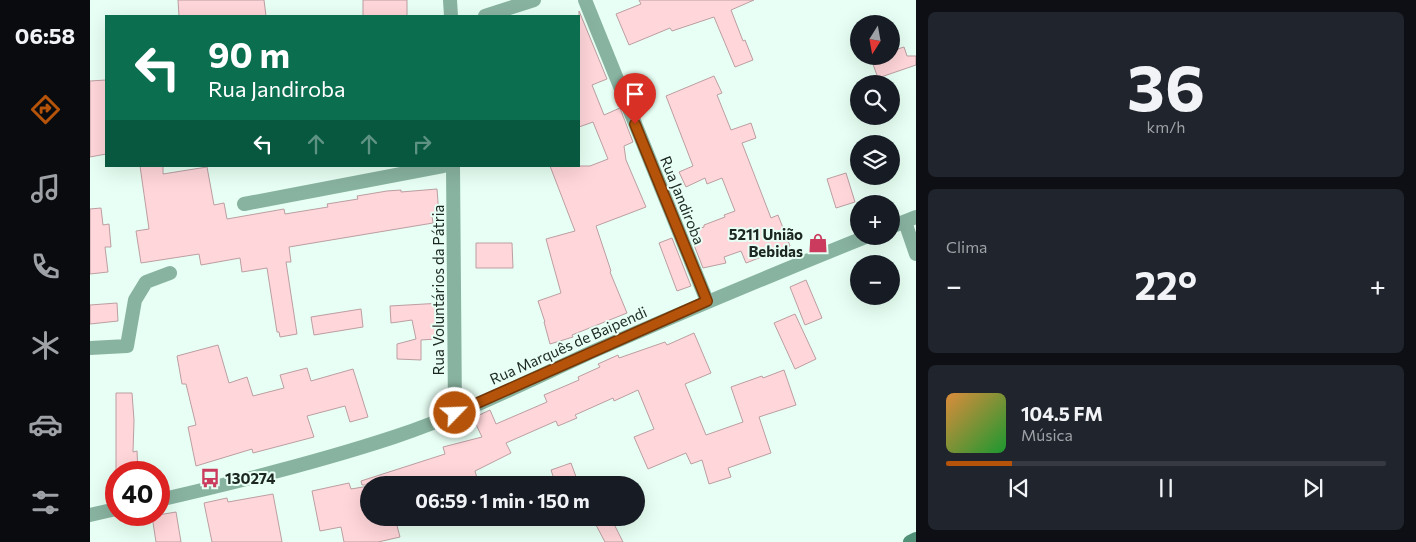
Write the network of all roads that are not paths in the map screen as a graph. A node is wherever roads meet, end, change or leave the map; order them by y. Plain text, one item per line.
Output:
1 (450, 0) edge
2 (534, 0) edge
3 (585, 0) edge
4 (451, 15) edge
5 (488, 15) edge
6 (438, 167) edge
7 (453, 167) edge
8 (244, 204) dead end
9 (910, 220) edge
10 (850, 243) edge
11 (916, 254) edge
12 (170, 273) dead end
13 (707, 301) junction
14 (90, 348) edge
15 (455, 413) junction
16 (170, 497) edge
17 (105, 512) edge
18 (90, 515) edge
19 (916, 540) edge
20 (910, 542) edge

1 - 4 street
2 - 5 street
3 - 13 street, Rua Jandiroba
6 - 8 street
7 - 15 street, Rua Voluntários da Pátria
9 - 11 street
10 - 13 street, Rua Marquês de Baipendi
12 - 14 street
13 - 15 street, Rua Marquês de Baipendi
15 - 16 street, Rua Marquês de Baipendi
17 - 18 street
19 - 20 main road

